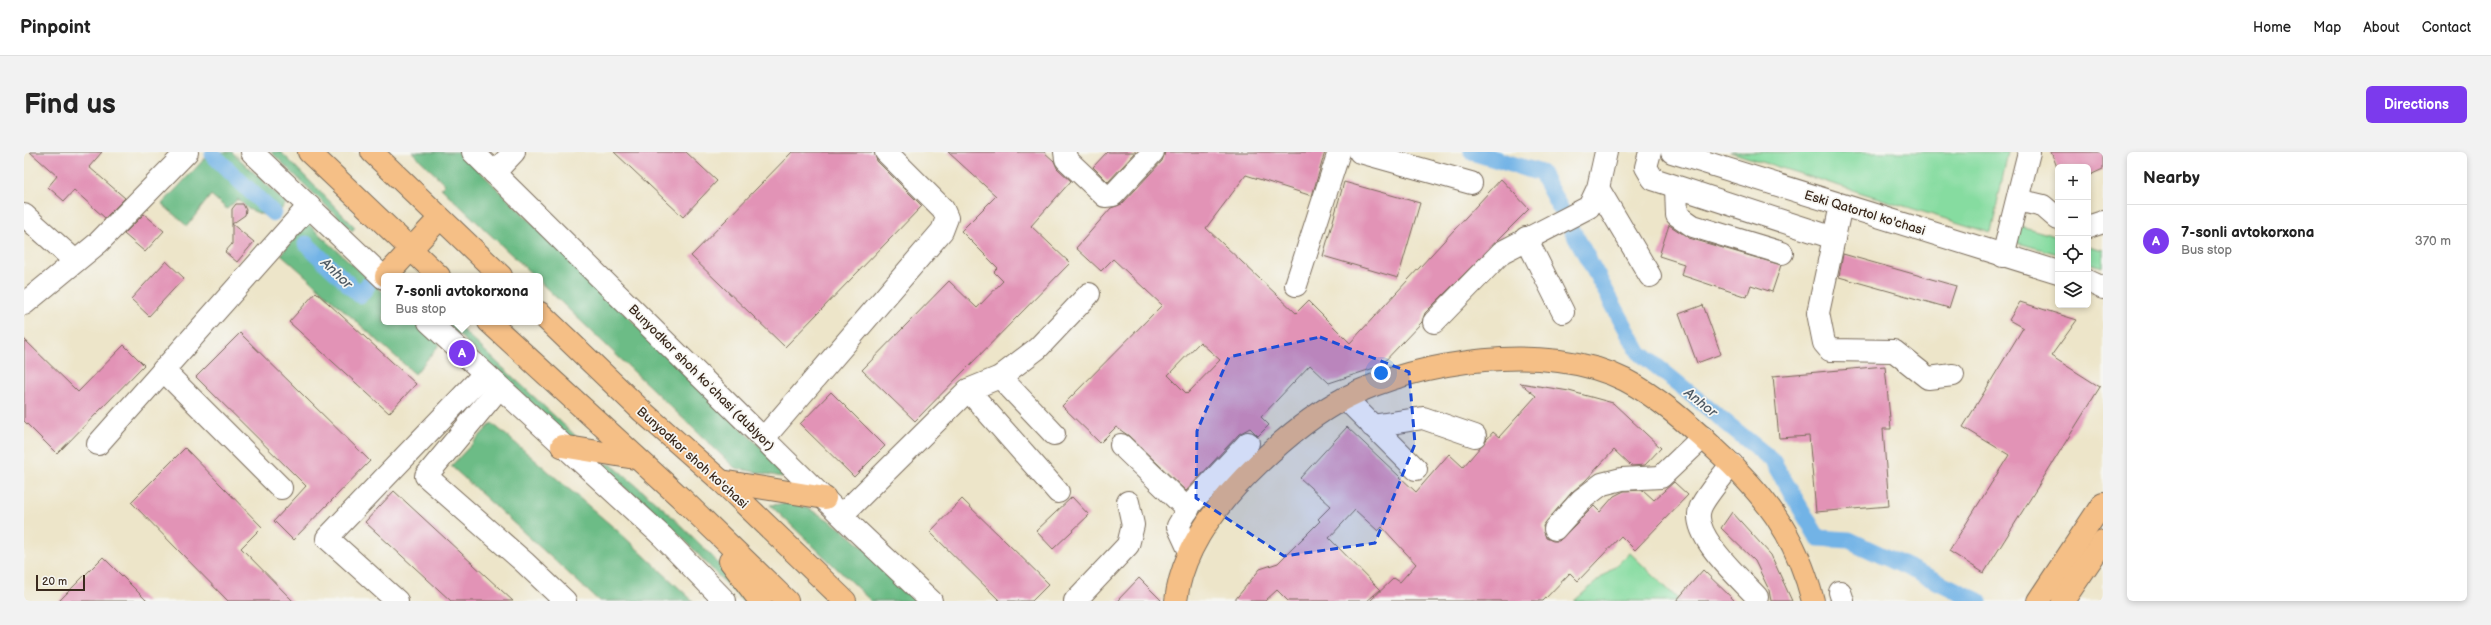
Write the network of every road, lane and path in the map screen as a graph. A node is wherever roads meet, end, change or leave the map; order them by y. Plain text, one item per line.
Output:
1 (187, 152) edge
2 (252, 152) edge
3 (309, 152) edge
4 (372, 152) edge
5 (473, 152) edge
6 (514, 152) edge
7 (886, 152) edge
8 (1065, 152) edge
9 (1153, 152) edge
10 (1339, 152) edge
11 (1360, 152) edge
12 (1606, 152) edge
13 (1650, 152) edge
14 (1672, 152) edge
15 (2028, 152) edge
16 (494, 173) junction
17 (1471, 183) dead end
18 (1676, 187) junction
19 (1593, 197) junction
20 (2018, 200) junction
21 (1842, 205) junction
22 (309, 206) junction
23 (24, 215) edge
24 (2055, 216) edge
25 (440, 218) junction
26 (2103, 222) edge
27 (2091, 226) edge
28 (1526, 238) junction
29 (1834, 238) junction
30 (411, 249) junction
31 (1782, 253) dead end
32 (2003, 256) junction
33 (75, 262) junction
34 (2055, 271) edge
35 (389, 273) edge
36 (436, 273) edge
37 (498, 273) edge
38 (381, 275) edge
39 (1650, 276) dead end
40 (1296, 285) dead end
41 (1089, 294) dead end
42 (24, 304) edge
43 (1563, 312) dead end
44 (543, 316) edge
45 (1434, 322) dead end
46 (432, 325) edge
47 (492, 325) edge
48 (163, 370) junction
49 (1953, 375) dead end
50 (1000, 377) junction
51 (491, 381) junction
52 (968, 390) junction
53 (1345, 398) junction
54 (1372, 426) junction
55 (1054, 434) dead end
56 (1475, 436) dead end
57 (1703, 437) junction
58 (764, 438) junction
59 (1248, 443) dead end
60 (98, 444) dead end
61 (1121, 445) dead end
62 (562, 446) junction
63 (635, 458) junction
64 (1732, 464) junction
65 (1416, 469) dead end
66 (721, 481) junction
67 (281, 488) dead end
68 (1058, 492) dead end
69 (681, 498) junction
70 (825, 498) junction
71 (1128, 502) dead end
72 (2103, 503) edge
73 (1188, 510) junction
74 (842, 515) junction
75 (1555, 529) dead end
76 (2103, 542) edge
77 (1190, 552) junction
78 (1757, 597) dead end
79 (397, 601) edge
80 (565, 601) edge
81 (725, 601) edge
82 (760, 601) edge
83 (787, 601) edge
84 (845, 601) edge
85 (931, 601) edge
86 (1075, 601) edge
87 (1176, 601) edge
88 (1813, 601) edge
89 (2038, 601) edge
90 (2063, 601) edge

1 - 33 street
2 - 22 street
3 - 30 main road
4 - 25 main road
5 - 16 street, Bunyodkor shoh koʻchasi (dublyor)
6 - 16 street
7 - 58 street
8 - 9 street
10 - 40 street
11 - 17 street
12 - 19 street
13 - 18 street
14 - 21 street, Eski Qatortol ko'chasi
15 - 20 street
16 - 58 street, Bunyodkor shoh koʻchasi (dublyor)
18 - 29 street
18 - 31 street
19 - 28 street
19 - 39 street
20 - 24 street
20 - 32 street
21 - 29 street
21 - 32 street, Eski Qatortol ko'chasi
22 - 38 street
22 - 48 street
23 - 33 street
25 - 30 main road
25 - 37 main road
26 - 27 street
28 - 43 street
28 - 45 street
29 - 49 street
30 - 35 main road
30 - 36 main road
32 - 34 street, Eski Qatortol ko'chasi
33 - 42 street
41 - 50 street
44 - 66 main road, Bunyodkor shoh ko'chasi
46 - 51 street
47 - 63 main road
48 - 60 street
48 - 67 street
50 - 52 street
50 - 55 street
51 - 62 street
51 - 79 street
51 - 80 street
52 - 68 street
52 - 74 street
53 - 54 street
53 - 57 main road
53 - 77 main road
54 - 56 street
54 - 65 street
57 - 64 main road
57 - 75 street
58 - 70 street, Bunyodkor shoh koʻchasi (dublyor)
59 - 73 street
61 - 73 street
62 - 63 main road
62 - 81 street
63 - 69 main road
64 - 78 street
64 - 88 main road
66 - 70 main road
66 - 84 main road, Bunyodkor shoh ko'chasi
69 - 82 main road
69 - 83 main road
70 - 74 street, Bunyodkor shoh koʻchasi (dublyor)
71 - 86 street
72 - 89 main road
73 - 77 street
74 - 85 street, Bunyodkor shoh koʻchasi (dublyor)
76 - 90 main road
77 - 87 main road

